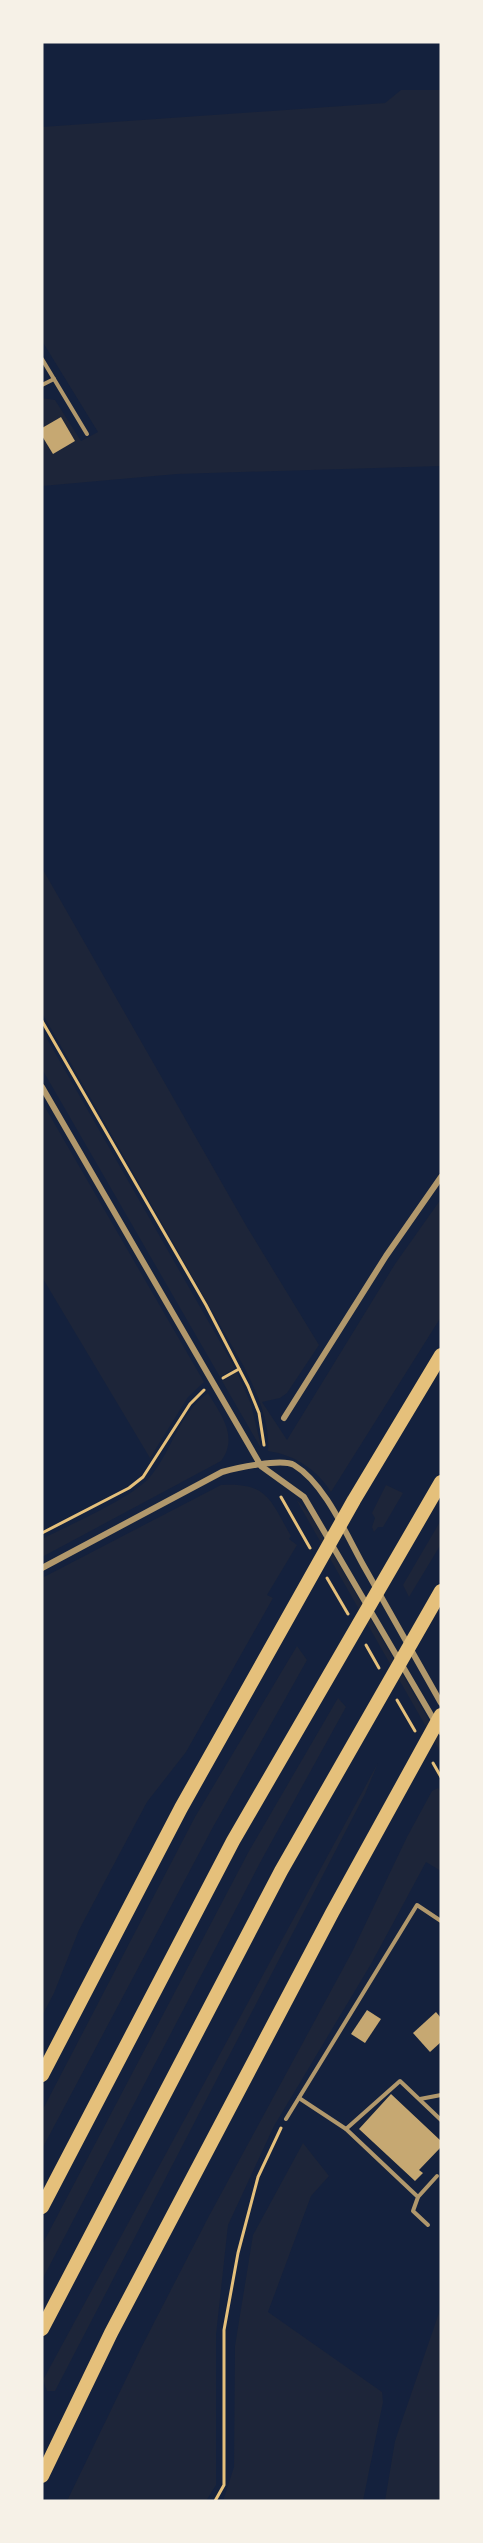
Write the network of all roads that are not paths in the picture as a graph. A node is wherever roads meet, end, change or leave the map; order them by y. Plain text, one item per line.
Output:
1 (42, 359) edge
2 (54, 379) junction
3 (42, 386) edge
4 (87, 434) dead end
5 (42, 1087) edge
6 (441, 1176) edge
7 (441, 1355) edge
8 (284, 1418) dead end
9 (261, 1466) junction
10 (441, 1482) edge
11 (42, 1568) edge
12 (441, 1591) edge
13 (441, 1703) edge
14 (441, 1715) edge
15 (441, 1732) edge
16 (441, 1921) edge
17 (42, 2075) edge
18 (441, 2095) edge
19 (299, 2098) junction
20 (420, 2099) junction
21 (286, 2119) road end
22 (441, 2120) edge
23 (346, 2129) junction
24 (437, 2176) dead end
25 (418, 2197) junction
26 (42, 2207) edge
27 (428, 2225) dead end
28 (42, 2329) edge
29 (42, 2476) edge

1 - 2 lane
2 - 3 lane
2 - 4 lane
5 - 9 street
6 - 8 street
7 - 17 highway
9 - 11 street
9 - 13 street
9 - 15 street
10 - 26 highway
12 - 28 highway
14 - 29 highway
16 - 19 lane
18 - 20 lane
19 - 21 lane
19 - 23 lane
20 - 22 lane
20 - 23 lane
23 - 25 lane
24 - 25 lane
25 - 27 lane

